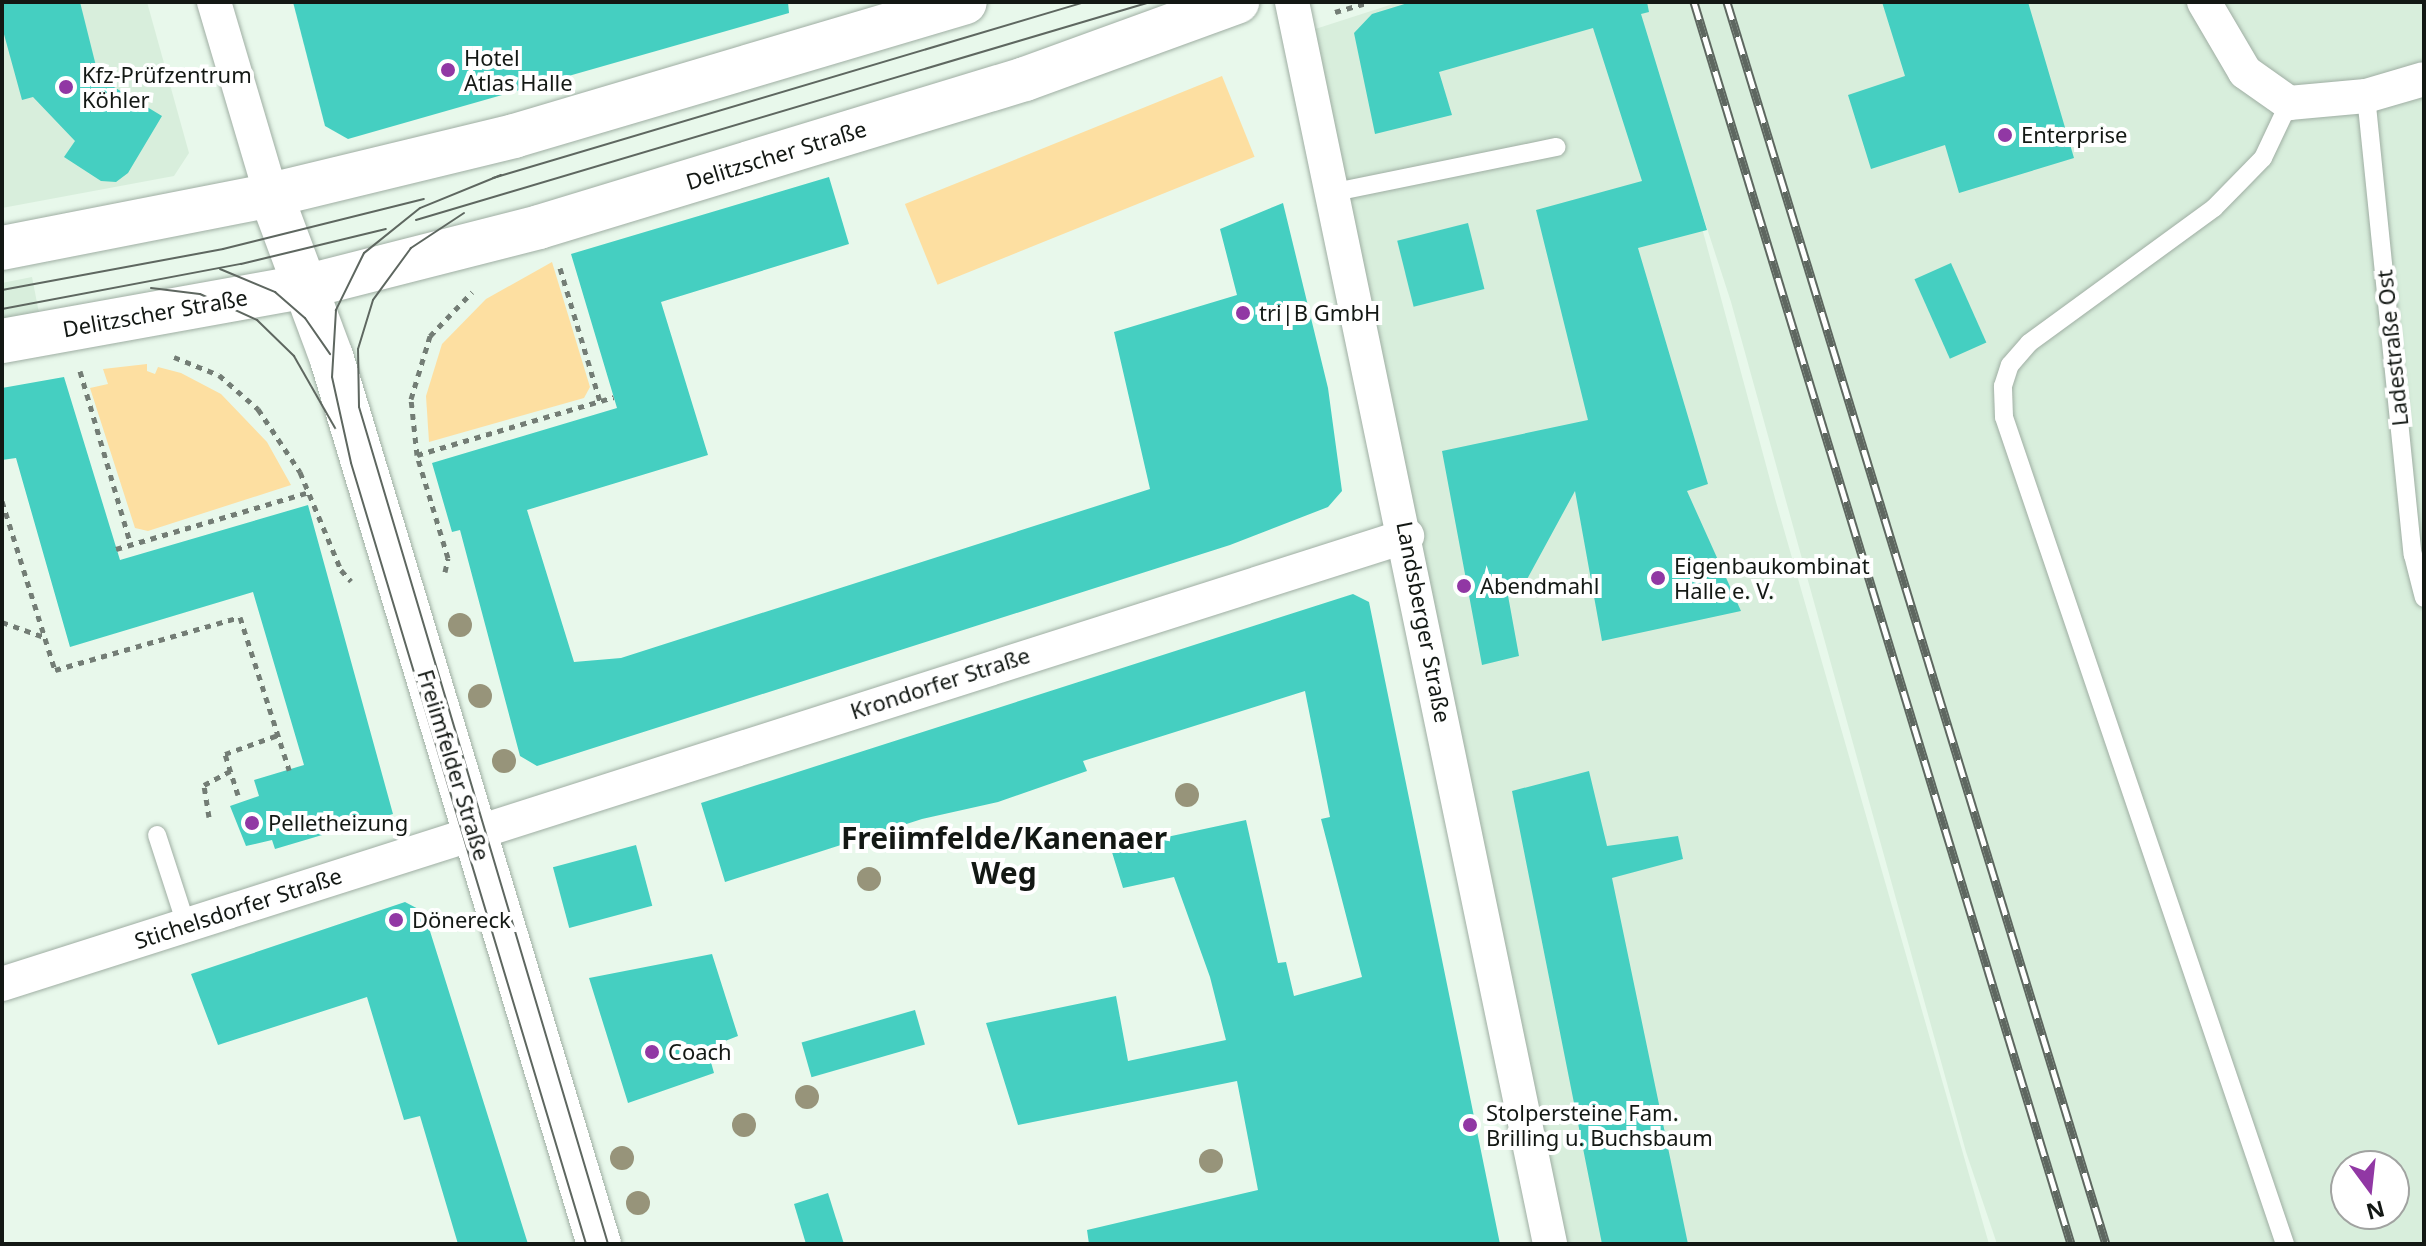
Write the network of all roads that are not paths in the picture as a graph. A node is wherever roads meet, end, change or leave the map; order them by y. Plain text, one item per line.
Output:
1 (214, 2) edge
2 (965, 2) edge
3 (1237, 2) edge
4 (2204, 2) edge
5 (1295, 13) edge
6 (2424, 79) edge
7 (2366, 96) junction
8 (2289, 103) junction
9 (1556, 147) dead end
10 (1335, 192) junction
11 (271, 195) junction
12 (2, 248) edge
13 (308, 286) junction
14 (2, 341) edge
15 (1407, 536) junction
16 (2424, 598) edge
17 (473, 832) junction
18 (157, 835) dead end
19 (186, 924) junction
20 (2, 984) edge
21 (599, 1244) edge
22 (1550, 1244) edge
23 (2285, 1244) edge

1 - 11 street
2 - 11 main road
3 - 13 main road, Delitzscher Straße
4 - 8 street
5 - 10 street, Landsberger Straße
6 - 7 street
7 - 8 street
7 - 16 lane, Ladestraße Ost
8 - 23 lane
9 - 10 lane
10 - 15 street, Landsberger Straße
11 - 12 main road
11 - 13 main road
13 - 14 main road, Delitzscher Straße
13 - 17 main road, Freiimfelder Straße
15 - 17 street, Krondorfer Straße
15 - 22 street, Landsberger Straße
17 - 19 street, Stichelsdorfer Straße
17 - 21 main road, Freiimfelder Straße
18 - 19 lane
19 - 20 street, Stichelsdorfer Straße

